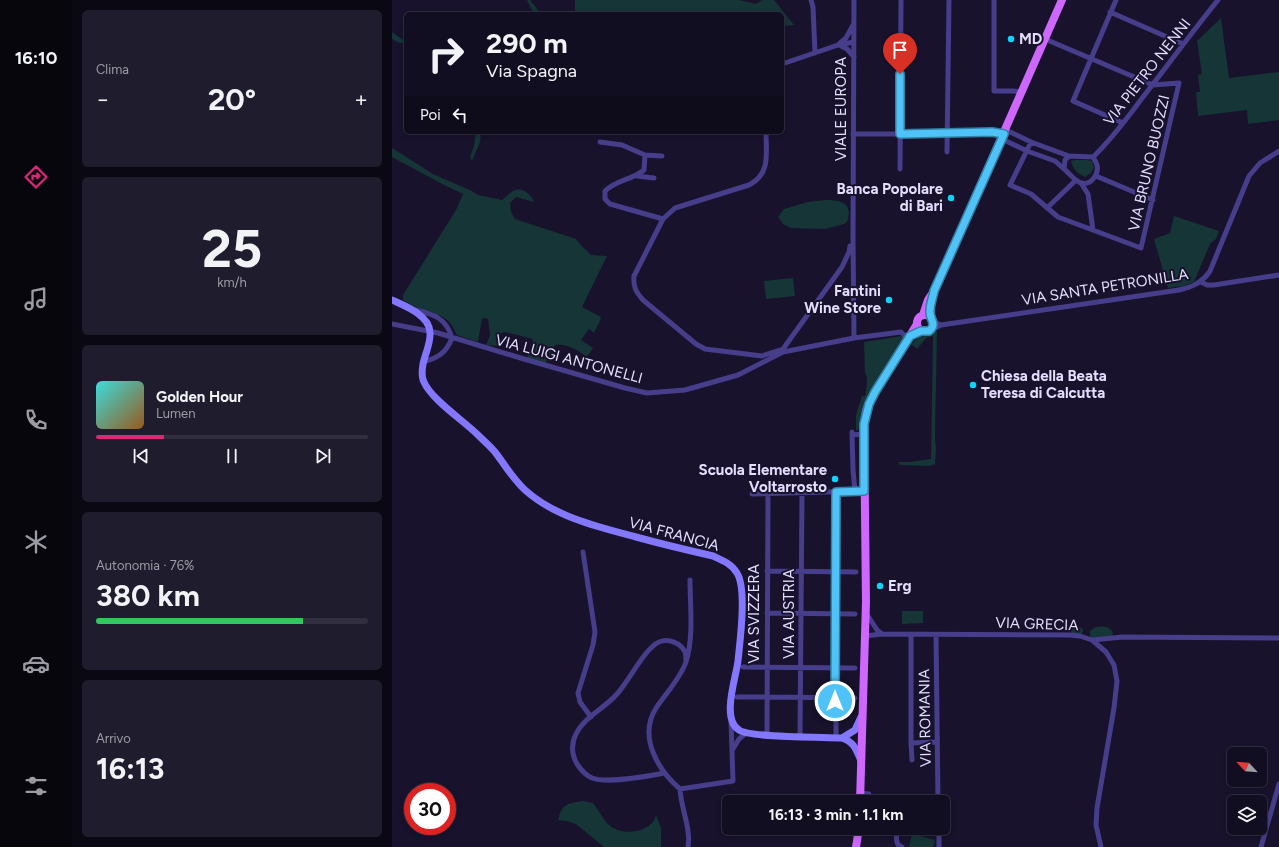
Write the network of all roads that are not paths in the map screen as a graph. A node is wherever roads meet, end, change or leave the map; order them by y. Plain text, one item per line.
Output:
1 (811, 0) edge
2 (854, 0) edge
3 (901, 0) edge
4 (948, 0) edge
5 (994, 0) edge
6 (1062, 0) edge
7 (1116, 0) edge
8 (1218, 0) edge
9 (1110, 12) junction
10 (854, 24) junction
11 (1045, 39) junction
12 (854, 42) junction
13 (1183, 44) junction
14 (838, 45) junction
15 (815, 53) junction
16 (854, 57) junction
17 (1090, 58) junction
18 (784, 63) edge
19 (1153, 85) junction
20 (1022, 92) junction
21 (1123, 123) junction
22 (766, 134) edge
23 (853, 134) junction
24 (900, 134) junction
25 (947, 134) junction
26 (1004, 134) junction
27 (600, 142) dead end
28 (1031, 142) junction
29 (1027, 151) junction
30 (1279, 151) edge
31 (947, 152) dead end
32 (645, 154) junction
33 (662, 156) dead end
34 (1069, 156) junction
35 (1093, 157) junction
36 (900, 168) dead end
37 (1064, 169) junction
38 (637, 176) junction
39 (1096, 176) junction
40 (654, 178) dead end
41 (1079, 181) junction
42 (1153, 200) junction
43 (1047, 208) junction
44 (663, 219) junction
45 (1093, 230) junction
46 (852, 236) junction
47 (1279, 275) edge
48 (1201, 282) junction
49 (392, 300) edge
50 (410, 309) junction
51 (932, 322) junction
52 (392, 324) edge
53 (919, 327) junction
54 (430, 331) junction
55 (452, 338) junction
56 (854, 338) junction
57 (909, 338) junction
58 (783, 351) junction
59 (424, 362) junction
60 (863, 434) junction
61 (855, 491) junction
62 (864, 491) junction
63 (802, 492) junction
64 (836, 492) junction
65 (768, 493) junction
66 (752, 494) dead end
67 (583, 552) dead end
68 (767, 571) junction
69 (801, 571) junction
70 (836, 572) junction
71 (856, 572) dead end
72 (690, 580) dead end
73 (767, 613) junction
74 (866, 613) junction
75 (801, 614) junction
76 (836, 614) junction
77 (855, 614) dead end
78 (877, 630) junction
79 (866, 632) junction
80 (882, 634) junction
81 (911, 635) junction
82 (936, 635) junction
83 (1279, 638) edge
84 (1092, 640) junction
85 (686, 661) junction
86 (743, 667) dead end
87 (766, 668) junction
88 (801, 668) junction
89 (855, 668) dead end
90 (835, 669) junction
91 (737, 697) dead end
92 (768, 697) junction
93 (801, 697) junction
94 (835, 698) junction
95 (855, 698) dead end
96 (863, 705) junction
97 (591, 717) junction
98 (731, 719) junction
99 (743, 732) junction
100 (766, 735) junction
101 (800, 736) junction
102 (844, 737) junction
103 (862, 738) junction
104 (732, 739) junction
105 (937, 742) junction
106 (911, 743) junction
107 (732, 750) junction
108 (912, 760) dead end
109 (862, 763) junction
110 (665, 773) junction
111 (1279, 784) edge
112 (680, 789) junction
113 (860, 793) joint
114 (869, 795) edge
115 (938, 795) edge
116 (858, 835) edge
117 (896, 835) edge
118 (939, 835) edge
119 (688, 847) edge
120 (856, 847) edge
121 (902, 847) edge
122 (939, 847) edge
123 (1101, 847) edge
124 (1261, 847) edge

1 - 15 street
2 - 10 street, VIALE EUROPA
3 - 24 street
4 - 25 street
5 - 20 street
6 - 11 main road
7 - 9 street
8 - 13 street, VIA PIETRO NENNI
9 - 13 street
9 - 17 street
10 - 12 street, VIALE EUROPA
10 - 14 street
11 - 17 street
11 - 20 main road
12 - 14 street
12 - 16 street, VIALE EUROPA
13 - 19 street, VIA PIETRO NENNI
14 - 15 street
14 - 16 street
15 - 18 street
16 - 23 street, VIALE EUROPA
17 - 19 street
17 - 21 street
19 - 21 street, VIA PIETRO NENNI
19 - 42 street, VIA BRUNO BUOZZI
20 - 26 main road
21 - 35 street, VIA PIETRO NENNI
22 - 44 street
23 - 24 street
23 - 46 street, VIALE EUROPA
24 - 25 street
24 - 36 street
25 - 26 street
25 - 31 street
26 - 28 street
26 - 29 street
26 - 51 main road
27 - 32 street
28 - 29 street
28 - 34 street
29 - 37 street
29 - 43 street
30 - 48 street, VIA SANTA PETRONILLA
32 - 33 street
32 - 38 street
34 - 35 street
34 - 37 street
35 - 39 street
37 - 41 street
38 - 40 street
38 - 44 street
39 - 41 street
39 - 42 street
41 - 43 street
41 - 45 street
42 - 45 street, VIA BRUNO BUOZZI
43 - 45 street
44 - 58 street
46 - 56 street, VIALE EUROPA
46 - 58 street
47 - 48 street
48 - 51 street, VIA SANTA PETRONILLA
49 - 50 main road
50 - 54 main road
50 - 55 street
51 - 53 main road
51 - 53 main road
52 - 54 street, VIA LUIGI ANTONELLI
53 - 57 main road
54 - 55 street, VIA LUIGI ANTONELLI
54 - 59 main road
55 - 58 street, VIA LUIGI ANTONELLI
55 - 59 street
56 - 57 street, VIA LUIGI ANTONELLI
56 - 58 street, VIA LUIGI ANTONELLI
57 - 60 main road
59 - 98 main road, VIA FRANCIA
60 - 61 street
60 - 62 main road
61 - 62 street
61 - 64 street
62 - 74 main road
63 - 64 street
63 - 65 street
63 - 69 street, VIA AUSTRIA
64 - 70 street
65 - 66 street
65 - 68 street, VIA SVIZZERA
67 - 97 street
68 - 69 street
68 - 73 street, VIA SVIZZERA
69 - 70 street
69 - 75 street, VIA AUSTRIA
70 - 71 street
70 - 76 street
72 - 85 street
73 - 75 street
73 - 87 street, VIA SVIZZERA
74 - 78 street
74 - 79 main road
75 - 76 street
75 - 88 street, VIA AUSTRIA
76 - 77 street
76 - 90 street
78 - 79 street
78 - 80 street
79 - 80 street, VIA GRECIA
79 - 96 main road
80 - 81 street, VIA GRECIA
81 - 82 street, VIA GRECIA
81 - 106 street
82 - 84 street, VIA GRECIA
82 - 105 street, VIA ROMANIA
83 - 84 street
84 - 123 street, VIA GRECIA
85 - 97 street
85 - 110 street
86 - 87 street
87 - 88 street
87 - 92 street, VIA SVIZZERA
88 - 90 street
88 - 93 street, VIA AUSTRIA
89 - 90 street
90 - 94 street
91 - 92 street
92 - 93 street
92 - 100 street, VIA SVIZZERA
93 - 94 street
93 - 101 street, VIA AUSTRIA
94 - 95 street
94 - 102 street
96 - 102 main road
96 - 103 main road
97 - 110 street
98 - 99 main road
98 - 104 street
99 - 100 main road
99 - 104 street
99 - 107 street
100 - 101 main road
101 - 102 main road
102 - 103 main road
102 - 109 main road
103 - 109 main road
104 - 107 street
105 - 106 street
105 - 115 street, VIA ROMANIA
106 - 108 street
107 - 112 street
109 - 113 main road
110 - 112 street
111 - 124 street
112 - 119 street
113 - 114 street
116 - 120 main road
117 - 121 street
118 - 122 street

